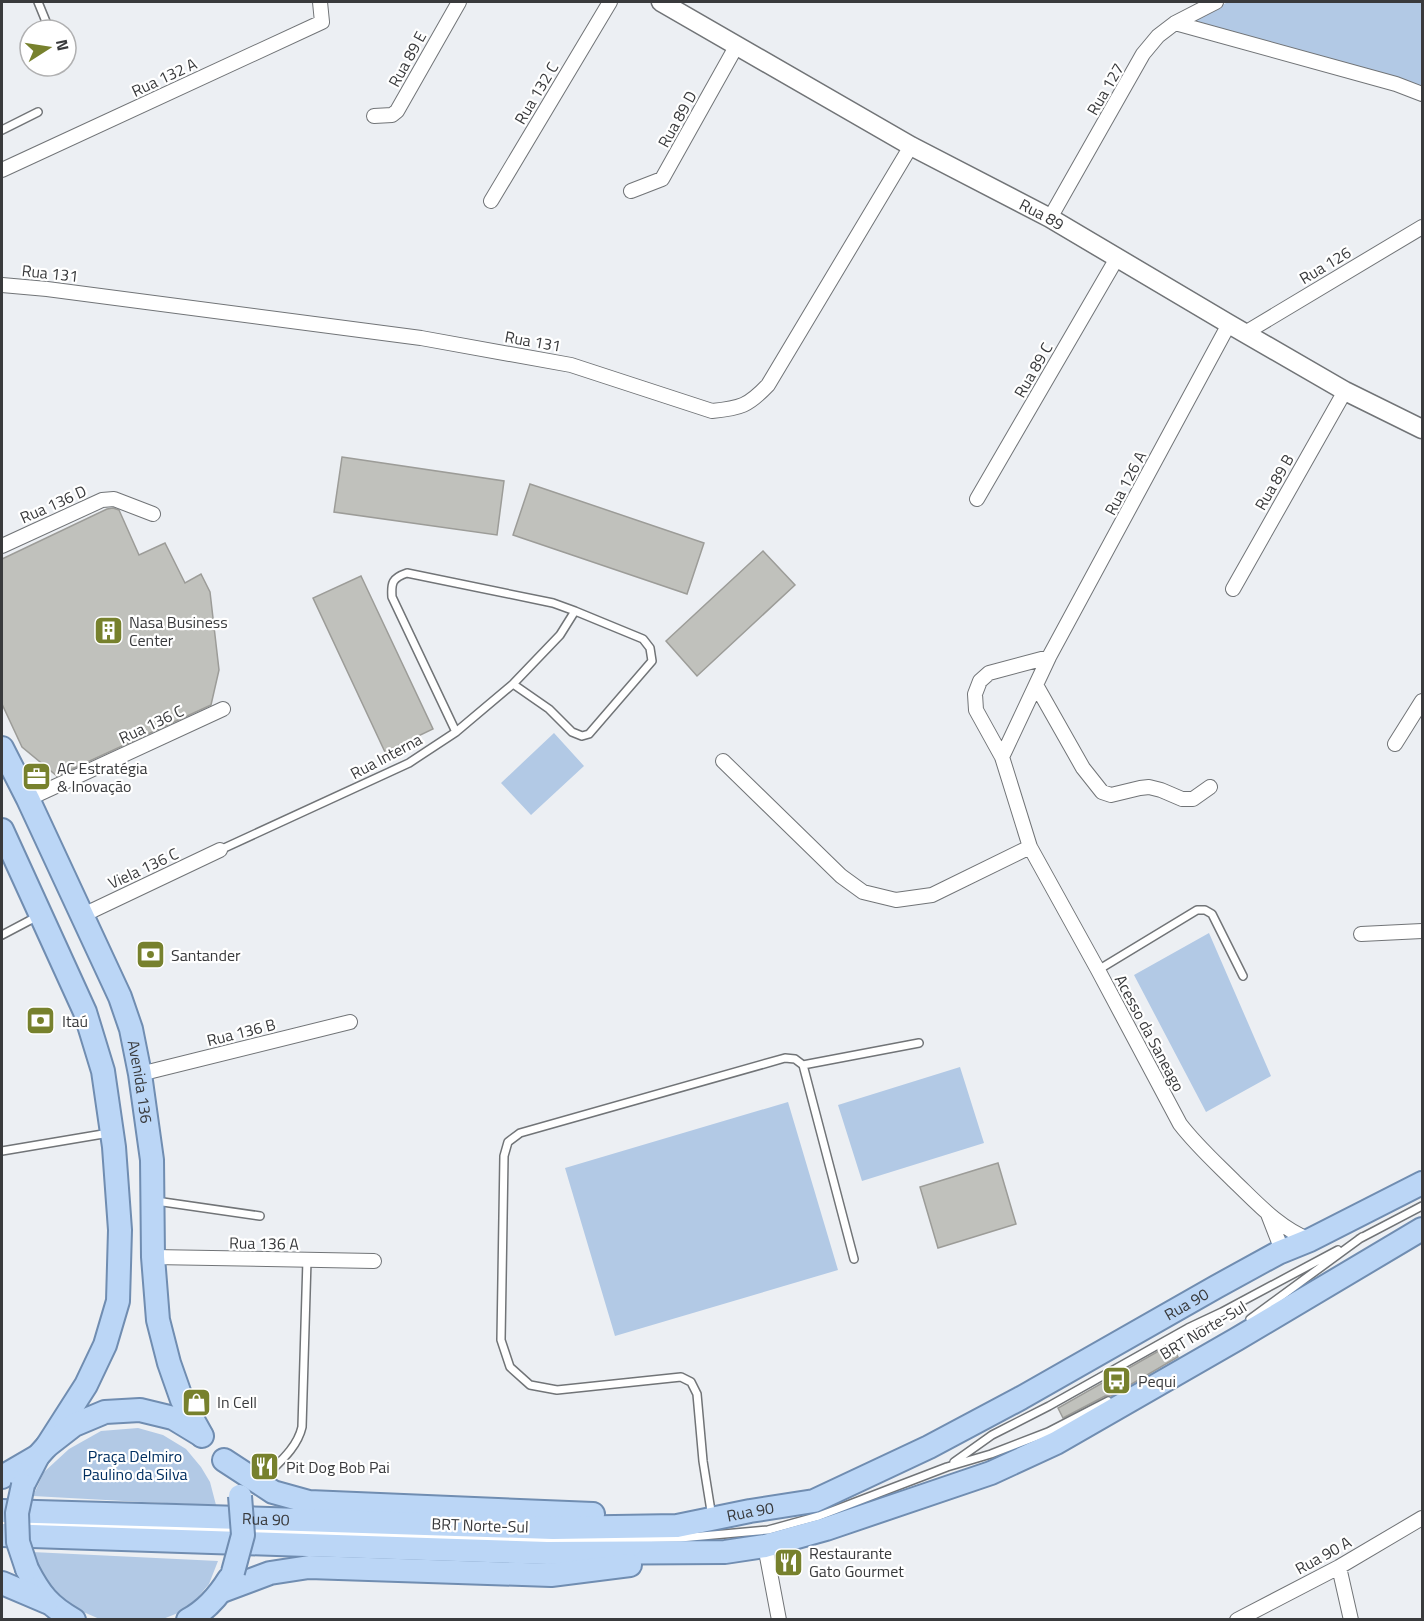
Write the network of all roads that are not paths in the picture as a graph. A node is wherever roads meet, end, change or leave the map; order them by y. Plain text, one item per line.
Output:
1 (38, 2) edge
2 (320, 2) edge
3 (459, 2) edge
4 (610, 2) edge
5 (661, 2) edge
6 (1216, 2) edge
7 (45, 18) edge
8 (1175, 23) junction
9 (737, 45) junction
10 (1422, 94) edge
11 (38, 112) dead end
12 (374, 116) dead end
13 (2, 130) edge
14 (911, 146) junction
15 (2, 170) edge
16 (631, 191) dead end
17 (491, 201) dead end
18 (1050, 218) junction
19 (1422, 226) edge
20 (1117, 258) junction
21 (2, 285) edge
22 (1237, 328) junction
23 (1345, 391) junction
24 (1422, 429) edge
25 (977, 499) dead end
26 (153, 514) dead end
27 (2, 546) edge
28 (1233, 589) dead end
29 (575, 611) junction
30 (1049, 657) junction
31 (513, 684) junction
32 (1036, 685) junction
33 (1422, 700) edge
34 (223, 709) dead end
35 (456, 732) junction
36 (1395, 744) dead end
37 (2, 748) edge
38 (1002, 757) junction
39 (723, 761) dead end
40 (1210, 787) dead end
41 (27, 800) junction
42 (2, 830) edge
43 (1030, 847) junction
44 (220, 850) joint
45 (40, 915) junction
46 (81, 916) junction
47 (1422, 931) edge
48 (1361, 934) dead end
49 (2, 935) edge
50 (1098, 970) junction
51 (1243, 976) dead end
52 (350, 1022) dead end
53 (919, 1043) dead end
54 (803, 1065) junction
55 (140, 1074) junction
56 (112, 1133) junction
57 (2, 1151) edge
58 (1422, 1183) edge
59 (152, 1200) junction
60 (1422, 1206) edge
61 (1268, 1214) junction
62 (260, 1216) dead end
63 (1422, 1229) edge
64 (1362, 1238) junction
65 (1310, 1240) junction
66 (1278, 1253) junction
67 (153, 1257) junction
68 (854, 1259) dead end
69 (307, 1260) junction
70 (374, 1261) dead end
71 (1242, 1325) dead end
72 (1115, 1397) dead end
73 (202, 1436) junction
74 (43, 1451) junction
75 (947, 1467) junction
76 (2, 1477) edge
77 (250, 1490) junction
78 (2, 1511) edge
79 (711, 1511) junction
80 (750, 1511) junction
81 (1422, 1518) edge
82 (2, 1523) edge
83 (2, 1535) edge
84 (765, 1546) junction
85 (725, 1552) junction
86 (1338, 1567) junction
87 (227, 1581) junction
88 (2, 1583) edge
89 (61, 1613) edge
90 (194, 1618) edge
91 (779, 1620) edge
92 (1237, 1620) edge
93 (1351, 1620) edge

1 - 7 lane
2 - 15 street, Rua 132 A
3 - 12 street, Rua 89 E
4 - 17 street, Rua 132 C
5 - 9 street, Rua 89
6 - 8 street, Rua 127
8 - 10 street
8 - 18 street, Rua 127
9 - 14 street, Rua 89
9 - 16 street, Rua 89 D
11 - 13 lane
14 - 18 street, Rua 89
14 - 21 street, Rua 131
18 - 20 street, Rua 89
19 - 22 street, Rua 126
20 - 22 street, Rua 89
20 - 25 street, Rua 89 C
22 - 23 street, Rua 89
22 - 30 street, Rua 126 A
23 - 24 street, Rua 89
23 - 28 street, Rua 89 B
26 - 27 street, Rua 136 D
29 - 31 lane, Rua Interna
29 - 31 lane
29 - 35 lane
30 - 32 street
30 - 38 street, Acesso da Saneago
31 - 35 lane, Rua Interna
32 - 38 street
32 - 40 street
33 - 36 street
34 - 41 street, Rua 136 C
35 - 44 lane, Rua Interna
37 - 41 main road, Avenida 136
38 - 43 street, Acesso da Saneago
39 - 43 street
41 - 46 main road, Avenida 136
42 - 45 main road
43 - 50 street, Acesso da Saneago
44 - 46 street, Viela 136 C
45 - 49 lane
45 - 56 main road
46 - 55 main road, Avenida 136
47 - 48 street
50 - 51 lane
50 - 61 street, Acesso da Saneago
52 - 55 street, Rua 136 B
53 - 54 lane
54 - 68 lane
54 - 79 lane
55 - 59 main road, Avenida 136
56 - 57 lane
56 - 74 main road
58 - 65 main road, Rua 90
59 - 62 lane
59 - 67 main road, Avenida 136
60 - 64 lane, BRT Norte-Sul
61 - 65 street, Acesso da Saneago
61 - 66 street, Acesso da Saneago
63 - 84 main road, Rua 90
64 - 71 lane, BRT Norte-Sul
64 - 75 lane, BRT Norte-Sul
65 - 66 main road, Rua 90
66 - 80 main road, Rua 90
67 - 69 street, Rua 136 A
67 - 73 main road, Avenida 136
69 - 70 street, Rua 136 A
69 - 77 lane
72 - 75 lane, BRT Norte-Sul
73 - 74 main road
73 - 77 main road
74 - 76 main road
74 - 89 main road, bridge
75 - 82 lane, BRT Norte-Sul
77 - 79 main road
77 - 87 main road, bridge
78 - 80 main road, Rua 90
79 - 80 main road
81 - 86 street, Rua 90 A
83 - 85 main road, Rua 90
84 - 85 main road, Rua 90
84 - 91 street
85 - 87 main road
86 - 92 street, Rua 90 A
86 - 93 street
87 - 90 main road
88 - 89 main road

